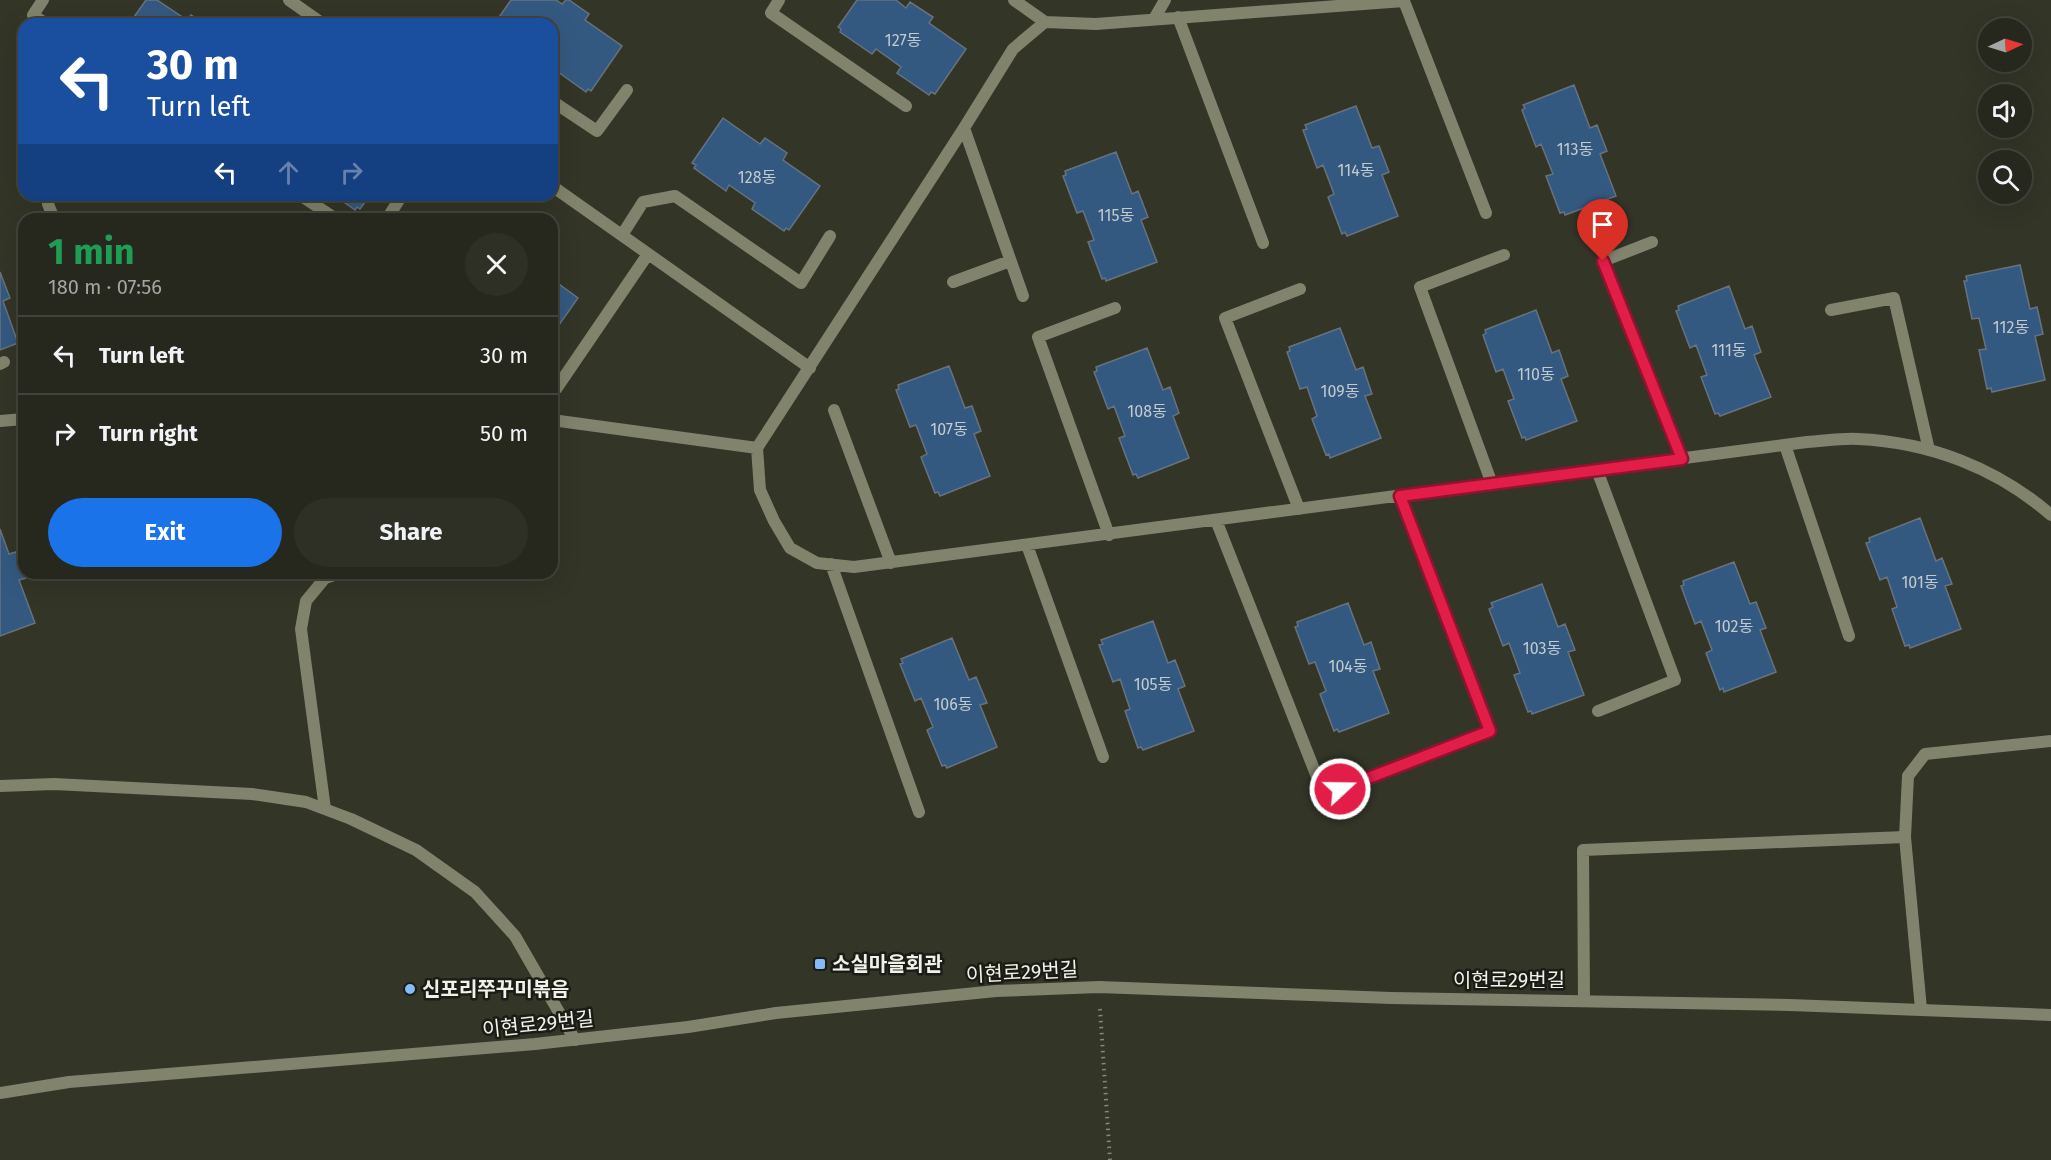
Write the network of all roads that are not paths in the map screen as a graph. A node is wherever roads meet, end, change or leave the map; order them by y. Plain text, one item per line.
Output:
1 (43, 0) edge
2 (289, 0) edge
3 (779, 0) edge
4 (1014, 0) edge
5 (1165, 0) edge
6 (1178, 17) junction
7 (37, 18) edge
8 (314, 18) edge
9 (1154, 20) junction
10 (1045, 22) junction
11 (627, 90) dead end
12 (558, 105) edge
13 (906, 106) dead end
14 (964, 128) junction
15 (558, 190) edge
16 (309, 201) edge
17 (48, 204) dead end
18 (52, 213) edge
19 (327, 213) edge
20 (1486, 213) dead end
21 (622, 235) junction
22 (830, 236) dead end
23 (1652, 242) dead end
24 (1263, 243) dead end
25 (648, 254) junction
26 (1504, 255) dead end
27 (1010, 261) junction
28 (953, 282) dead end
29 (1300, 289) dead end
30 (1023, 296) dead end
31 (1115, 308) dead end
32 (1831, 310) dead end
33 (810, 368) junction
34 (558, 386) edge
35 (834, 410) dead end
36 (18, 420) edge
37 (0, 421) edge
38 (558, 421) edge
39 (1785, 445) junction
40 (758, 448) junction
41 (1929, 450) junction
42 (1682, 459) junction
43 (1597, 470) junction
44 (1492, 484) junction
45 (1400, 496) junction
46 (1299, 509) junction
47 (2051, 515) edge
48 (1216, 520) junction
49 (1109, 535) junction
50 (1027, 545) junction
51 (891, 563) junction
52 (831, 564) junction
53 (324, 579) edge
54 (1849, 636) dead end
55 (1599, 711) dead end
56 (2051, 741) edge
57 (1103, 757) dead end
58 (0, 786) edge
59 (325, 809) junction
60 (919, 812) dead end
61 (1905, 837) junction
62 (1584, 1000) junction
63 (1921, 1009) junction
64 (2051, 1015) edge
65 (575, 1040) junction
66 (0, 1093) edge

1 - 7 street
2 - 8 street
3 - 13 street
4 - 10 street
5 - 9 street
6 - 9 street
6 - 20 street
6 - 24 street
9 - 10 street
10 - 14 street
11 - 12 street
14 - 27 street
14 - 33 street
15 - 21 street
16 - 19 street
17 - 18 street
21 - 22 street
21 - 25 street
23 - 42 street
25 - 33 street
25 - 34 street
26 - 44 street
27 - 28 street
27 - 30 street
29 - 46 street
31 - 49 street
32 - 41 street
33 - 40 street
35 - 51 street
36 - 37 street
38 - 40 street
39 - 41 street
39 - 42 street
39 - 54 street
40 - 52 street
41 - 47 street
42 - 43 street
43 - 44 street
43 - 55 street
44 - 45 street
45 - 46 street
45 - 48 street
46 - 48 street
48 - 49 street
49 - 50 street
50 - 51 street
50 - 57 street
51 - 52 street
52 - 60 street
53 - 59 street
56 - 61 street
58 - 59 street
59 - 65 street
61 - 62 street
61 - 63 street
62 - 63 street, 이현로29번길
62 - 65 street, 이현로29번길
63 - 64 street, 이현로29번길
65 - 66 street, 이현로29번길

